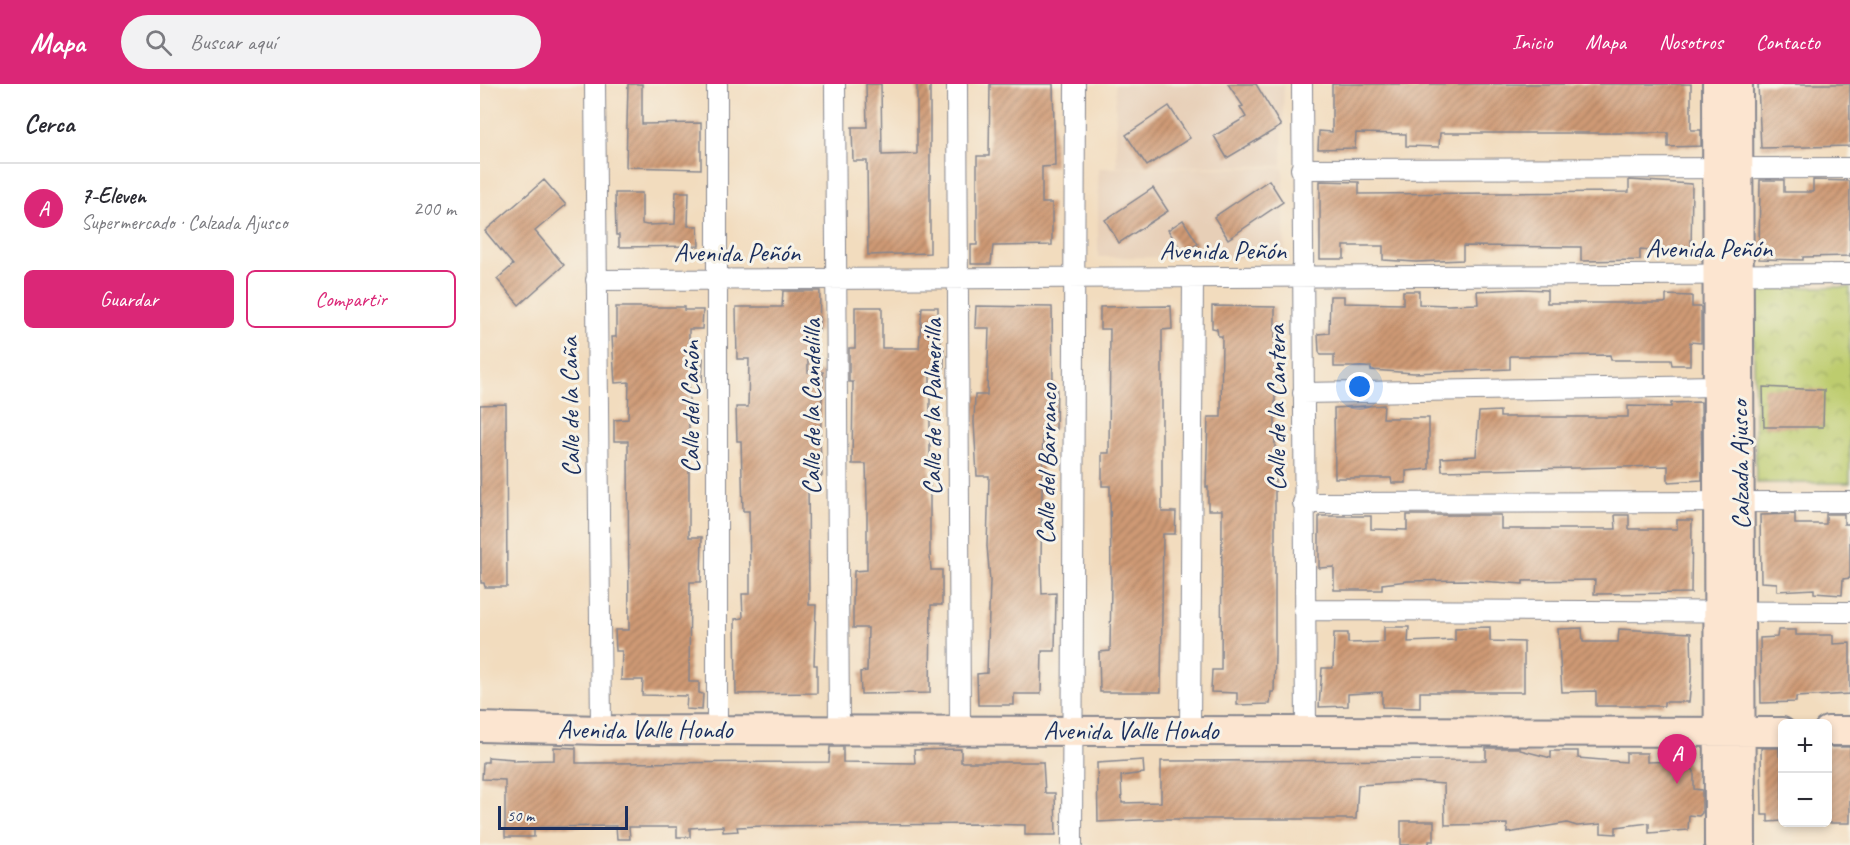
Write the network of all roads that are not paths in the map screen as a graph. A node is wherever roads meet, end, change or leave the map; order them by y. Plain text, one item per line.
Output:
1 (595, 84) edge
2 (717, 84) edge
3 (835, 84) edge
4 (957, 84) edge
5 (1075, 84) edge
6 (1302, 84) edge
7 (1717, 84) edge
8 (1738, 84) edge
9 (1727, 168) junction
10 (1850, 168) edge
11 (1301, 169) junction
12 (1850, 274) edge
13 (1728, 275) junction
14 (1193, 277) junction
15 (1302, 277) junction
16 (958, 278) junction
17 (1076, 278) junction
18 (718, 279) junction
19 (837, 279) junction
20 (596, 280) junction
21 (1718, 386) junction
22 (1303, 393) junction
23 (1729, 502) junction
24 (1850, 502) edge
25 (1303, 503) junction
26 (1304, 610) junction
27 (1730, 612) junction
28 (1850, 612) edge
29 (480, 727) edge
30 (1072, 729) junction
31 (600, 730) junction
32 (717, 730) junction
33 (839, 730) junction
34 (960, 730) junction
35 (1190, 730) junction
36 (1306, 731) junction
37 (1832, 731) edge
38 (1850, 731) edge
39 (1730, 732) junction
40 (1778, 732) edge
41 (1072, 845) edge
42 (1719, 845) edge
43 (1741, 845) edge

1 - 20 street, Calle de la Caña
2 - 18 street, Calle del Cañón
3 - 19 street, Calle de la Candelilla
4 - 16 street, Calle de la Palmerilla
5 - 17 street, Calle del Barranco
6 - 11 street, Calle de la Cantera
7 - 9 street, Calzada Ajusco
8 - 9 street, Calzada Ajusco
9 - 10 street
9 - 11 street
9 - 13 street, Calzada Ajusco
11 - 15 street, Calle de la Cantera
12 - 13 street, Avenida Peñón
13 - 15 street, Avenida Peñón
13 - 21 street, Calzada Ajusco
13 - 23 street, Calzada Ajusco
14 - 15 street, Avenida Peñón
14 - 17 street, Avenida Peñón
14 - 35 street
15 - 22 street, Calle de la Cantera
16 - 17 street, Avenida Peñón
16 - 19 street, Avenida Peñón
16 - 34 street, Calle de la Palmerilla
17 - 30 street, Calle del Barranco
18 - 19 street, Avenida Peñón
18 - 20 street, Avenida Peñón
18 - 32 street, Calle del Cañón
19 - 33 street, Calle de la Candelilla
20 - 31 street, Calle de la Caña
21 - 22 street
21 - 23 street, Calzada Ajusco
22 - 25 street, Calle de la Cantera
23 - 24 street
23 - 25 street
23 - 27 street, Calzada Ajusco
25 - 26 street, Calle de la Cantera
26 - 27 street
26 - 36 street, Calle de la Cantera
27 - 28 street
27 - 39 street, Calzada Ajusco
29 - 31 street, Avenida Valle Hondo
30 - 34 street, Avenida Valle Hondo
30 - 35 street, Avenida Valle Hondo
30 - 41 street, Calle del Barranco
31 - 32 street, Avenida Valle Hondo
32 - 33 street, Avenida Valle Hondo
33 - 34 street, Avenida Valle Hondo
35 - 36 street, Avenida Valle Hondo
36 - 39 street, Avenida Valle Hondo
37 - 38 street
39 - 40 street, Avenida Valle Hondo
39 - 42 street, Calzada Ajusco
39 - 43 street, Calzada Ajusco

